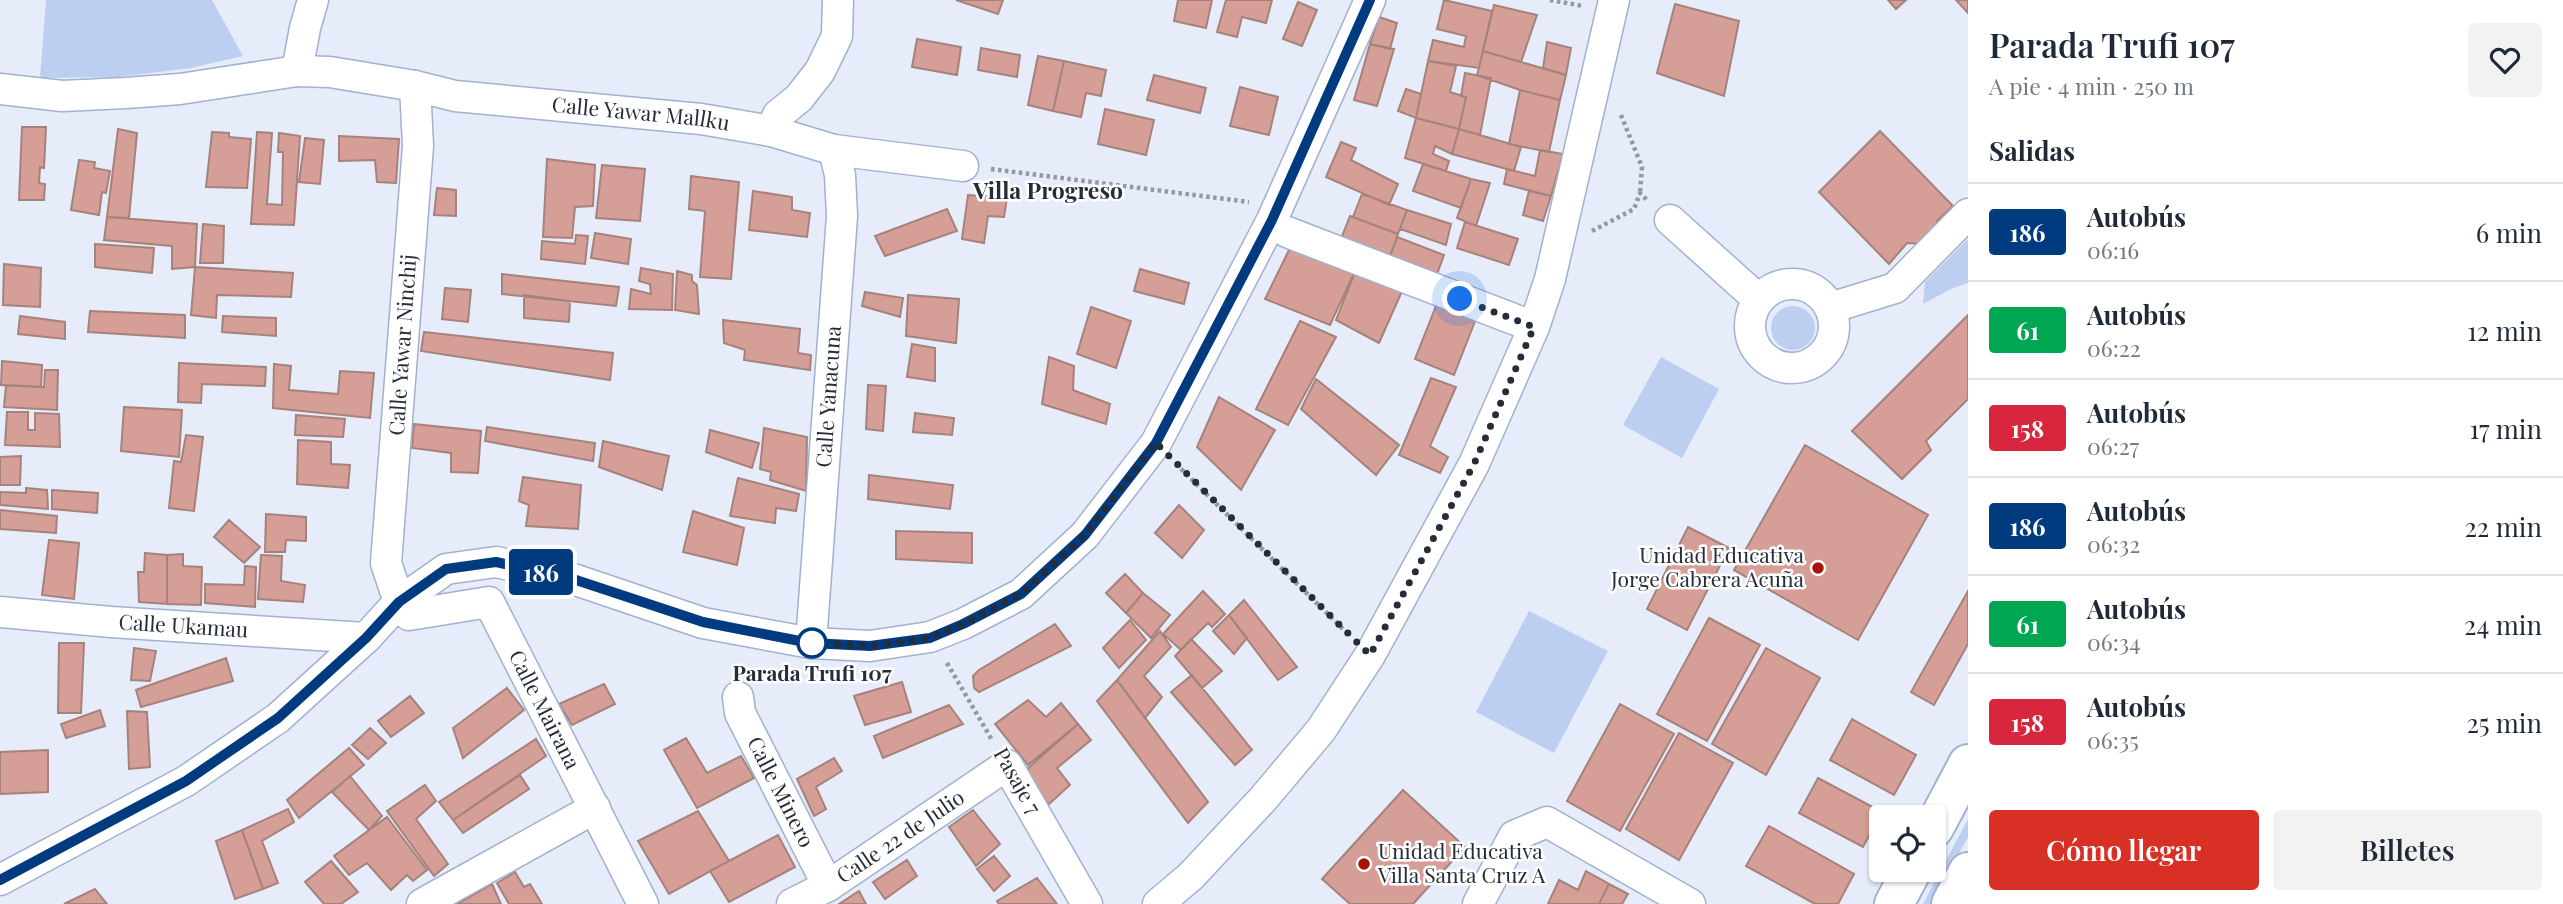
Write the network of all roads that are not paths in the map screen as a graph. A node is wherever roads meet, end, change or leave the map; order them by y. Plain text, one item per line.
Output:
1 (313, 0) edge
2 (838, 0) edge
3 (1370, 0) edge
4 (1614, 0) edge
5 (298, 71) junction
6 (415, 86) junction
7 (0, 89) edge
8 (771, 131) junction
9 (834, 149) junction
10 (963, 166) road end
11 (1968, 214) edge
12 (1282, 218) junction
13 (1670, 220) road end
14 (1759, 300) junction
15 (1830, 308) junction
16 (1534, 327) junction
17 (399, 602) junction
18 (0, 612) edge
19 (366, 638) junction
20 (810, 643) junction
21 (738, 697) dead end
22 (1968, 764) edge
23 (1007, 765) joint
24 (1946, 805) edge
25 (595, 808) junction
26 (1968, 872) edge
27 (0, 880) edge
28 (1906, 882) edge
29 (828, 886) junction
30 (422, 904) edge
31 (643, 904) edge
32 (792, 904) edge
33 (1087, 904) edge
34 (1158, 904) edge
35 (1478, 904) edge
36 (1690, 904) edge
37 (1894, 904) edge
38 (1951, 904) edge

1 - 5 street
2 - 8 street
3 - 12 street
4 - 16 street
5 - 6 street, Calle Yawar Mallku
5 - 7 street, Calle Yawar Mallku
6 - 8 street, Calle Yawar Mallku
6 - 17 street, Calle Yawar Ninchij
8 - 9 street, Calle Yawar Mallku
9 - 10 street, Calle Yawar Mallku
9 - 20 street, Calle Yanacuna
11 - 15 street
12 - 16 street
12 - 20 street
13 - 14 street
14 - 15 street
14 - 15 street
16 - 34 street
17 - 19 street
17 - 20 street
17 - 25 street, Calle Mairana
18 - 19 street, Calle Ukamau
19 - 27 street
21 - 29 street, Calle Minero
22 - 24 main road
23 - 29 street, Calle 22 de Julio
23 - 33 street, Pasaje 7
25 - 30 street
25 - 31 street, Calle Mairana
26 - 38 main road
28 - 37 main road
29 - 32 street, Calle 22 de Julio
35 - 36 street

